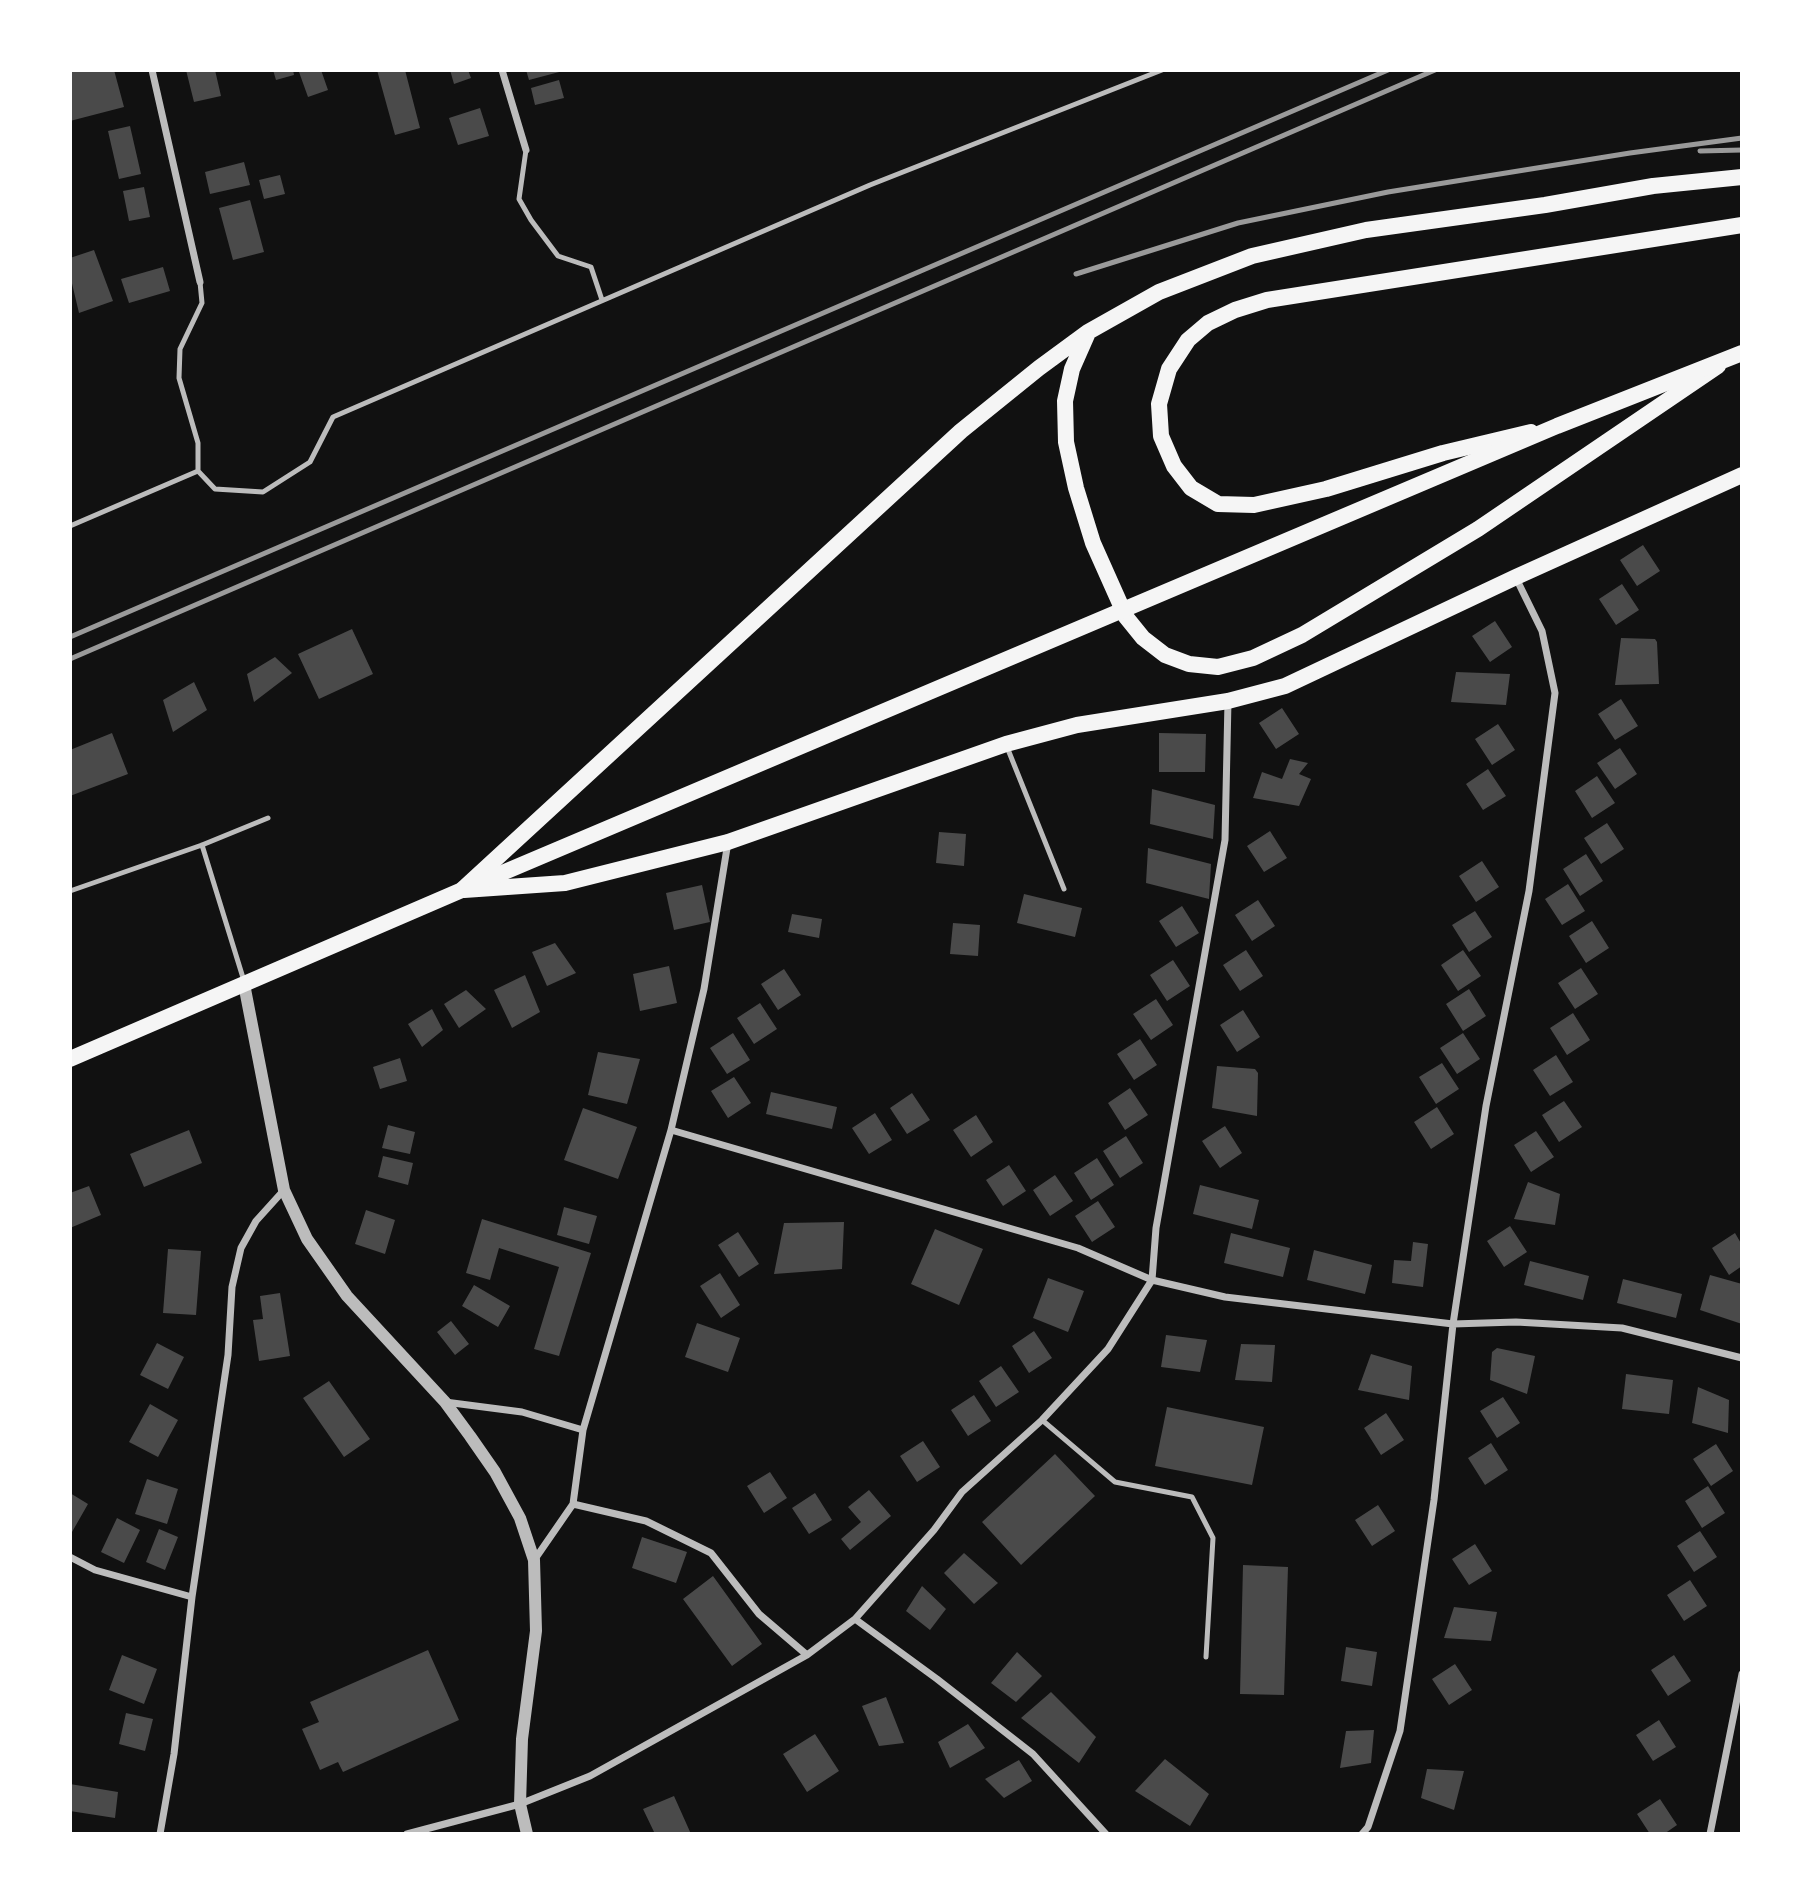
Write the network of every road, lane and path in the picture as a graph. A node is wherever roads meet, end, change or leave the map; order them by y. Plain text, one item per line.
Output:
1 (152, 70) edge
2 (502, 70) edge
3 (1162, 70) edge
4 (526, 150) joint
5 (1742, 177) edge
6 (1742, 225) edge
7 (200, 282) joint
8 (602, 300) junction
9 (1087, 332) junction
10 (1735, 356) edge
11 (1557, 426) junction
12 (198, 471) junction
13 (1742, 475) edge
14 (70, 526) edge
15 (1516, 577) junction
16 (1228, 701) junction
17 (1006, 744) junction
18 (268, 818) dead end
19 (728, 842) junction
20 (202, 845) junction
21 (1064, 889) dead end
22 (462, 890) junction
23 (70, 891) edge
24 (244, 984) junction
25 (70, 1059) edge
26 (671, 1130) junction
27 (284, 1190) junction
28 (1152, 1280) junction
29 (1453, 1324) junction
30 (1742, 1357) edge
31 (445, 1402) junction
32 (1042, 1420) junction
33 (583, 1430) junction
34 (573, 1504) junction
35 (70, 1557) edge
36 (534, 1560) junction
37 (192, 1597) junction
38 (855, 1619) junction
39 (807, 1655) junction
40 (1206, 1657) dead end
41 (1742, 1674) edge
42 (520, 1804) junction
43 (160, 1834) edge
44 (407, 1834) edge
45 (527, 1834) edge
46 (1106, 1834) edge
47 (1362, 1834) edge
48 (1710, 1834) edge

1 - 7 street
2 - 4 street
3 - 8 lane
4 - 8 lane
5 - 9 main road
6 - 11 main road
7 - 12 lane
8 - 12 lane
9 - 10 main road
9 - 22 main road
10 - 11 main road
11 - 22 main road
12 - 14 lane
13 - 15 main road
15 - 16 main road
15 - 29 street
16 - 17 main road
16 - 28 street
17 - 19 main road
17 - 21 lane
18 - 20 lane
19 - 22 main road
19 - 26 street
20 - 23 lane
20 - 24 lane
22 - 24 main road
24 - 25 main road
24 - 27 street
26 - 28 street
26 - 33 street
27 - 31 street
27 - 37 street
28 - 29 street
28 - 32 street
29 - 30 street
29 - 47 street
31 - 33 street
31 - 36 street
32 - 38 street
32 - 40 lane
33 - 34 street
34 - 36 street
34 - 39 street
35 - 37 street
36 - 42 street
37 - 43 street
38 - 39 street
38 - 46 street
39 - 42 street
41 - 48 street
42 - 44 street
42 - 45 street

